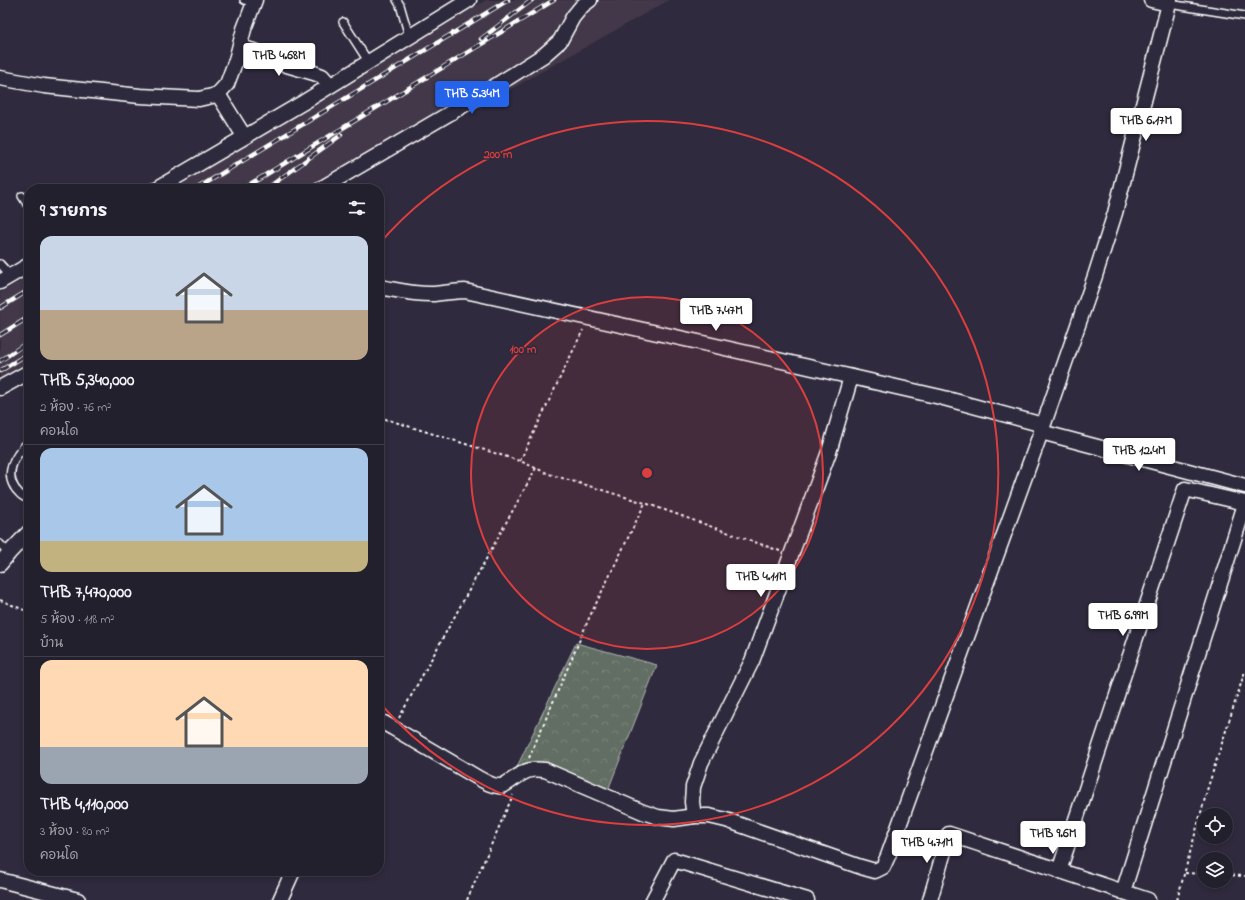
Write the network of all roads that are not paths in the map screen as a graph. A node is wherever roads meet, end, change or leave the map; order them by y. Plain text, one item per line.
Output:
1 (251, 0) edge
2 (397, 0) edge
3 (469, 0) edge
4 (590, 0) edge
5 (1150, 0) edge
6 (1169, 2) edge
7 (1245, 16) edge
8 (343, 22) dead end
9 (409, 36) junction
10 (240, 47) junction
11 (368, 61) junction
12 (0, 78) edge
13 (330, 85) junction
14 (218, 94) junction
15 (244, 136) junction
16 (164, 184) edge
17 (328, 184) edge
18 (22, 196) dead end
19 (24, 199) edge
20 (0, 264) edge
21 (24, 268) edge
22 (5, 279) edge
23 (384, 287) edge
24 (24, 375) edge
25 (851, 377) junction
26 (0, 388) edge
27 (1042, 429) junction
28 (24, 446) edge
29 (1245, 486) edge
30 (24, 496) edge
31 (1245, 503) edge
32 (24, 536) edge
33 (3, 553) edge
34 (384, 724) edge
35 (694, 816) junction
36 (1059, 871) junction
37 (290, 876) edge
38 (0, 880) edge
39 (1123, 892) junction
40 (78, 900) edge
41 (280, 900) edge
42 (653, 900) edge
43 (807, 900) edge
44 (930, 900) edge
45 (1148, 900) edge

1 - 10 street
2 - 9 lane
3 - 9 street
4 - 17 street
5 - 6 street
6 - 7 lane
6 - 27 street
8 - 11 lane
9 - 11 street
10 - 13 street
10 - 14 street
11 - 13 street
12 - 14 street
13 - 15 street
14 - 15 street
15 - 16 street
18 - 19 lane
20 - 22 lane
21 - 22 street
23 - 25 street
24 - 26 street
25 - 27 street
25 - 35 street
27 - 29 street
27 - 35 street
28 - 30 lane
31 - 36 street
31 - 39 street
32 - 33 street
34 - 35 street
36 - 39 street
36 - 44 street
37 - 41 street
38 - 40 street
39 - 45 street
42 - 43 street

